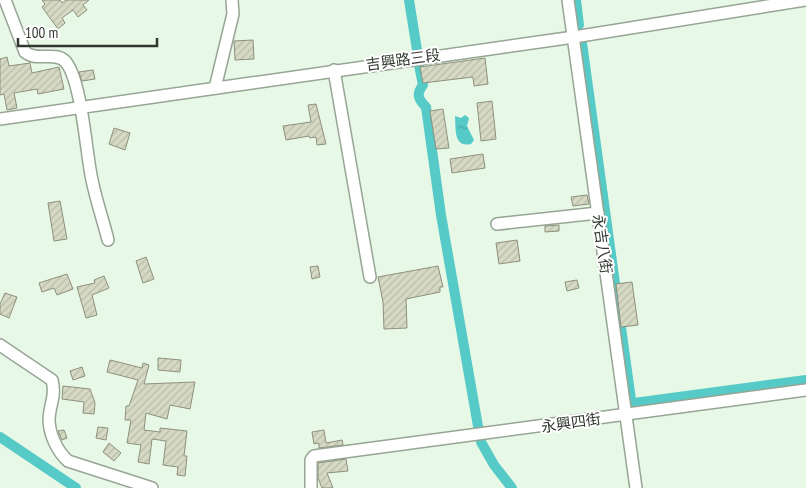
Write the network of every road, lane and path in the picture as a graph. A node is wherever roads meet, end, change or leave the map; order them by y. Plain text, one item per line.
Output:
1 (5, 0) edge
2 (232, 0) edge
3 (568, 0) edge
4 (805, 0) edge
5 (574, 37) junction
6 (334, 70) junction
7 (215, 88) junction
8 (81, 107) junction
9 (0, 119) edge
10 (598, 213) junction
11 (497, 224) dead end
12 (108, 240) dead end
13 (370, 277) dead end
14 (0, 345) edge
15 (806, 390) edge
16 (626, 416) junction
17 (152, 488) edge
18 (310, 488) edge
19 (636, 488) edge

1 - 8 street
2 - 7 street
3 - 5 street, 永吉八街
4 - 5 street, 吉興路三段
5 - 6 street, 吉興路三段
5 - 10 street, 永吉八街
6 - 7 street, 吉興路三段
6 - 13 street
7 - 8 street, 吉興路三段
8 - 9 street, 吉興路三段
8 - 12 street
10 - 11 street
10 - 16 street, 永吉八街
14 - 17 street
15 - 16 street, 永興四街
16 - 18 street, 永興四街
16 - 19 street, 永吉八街

